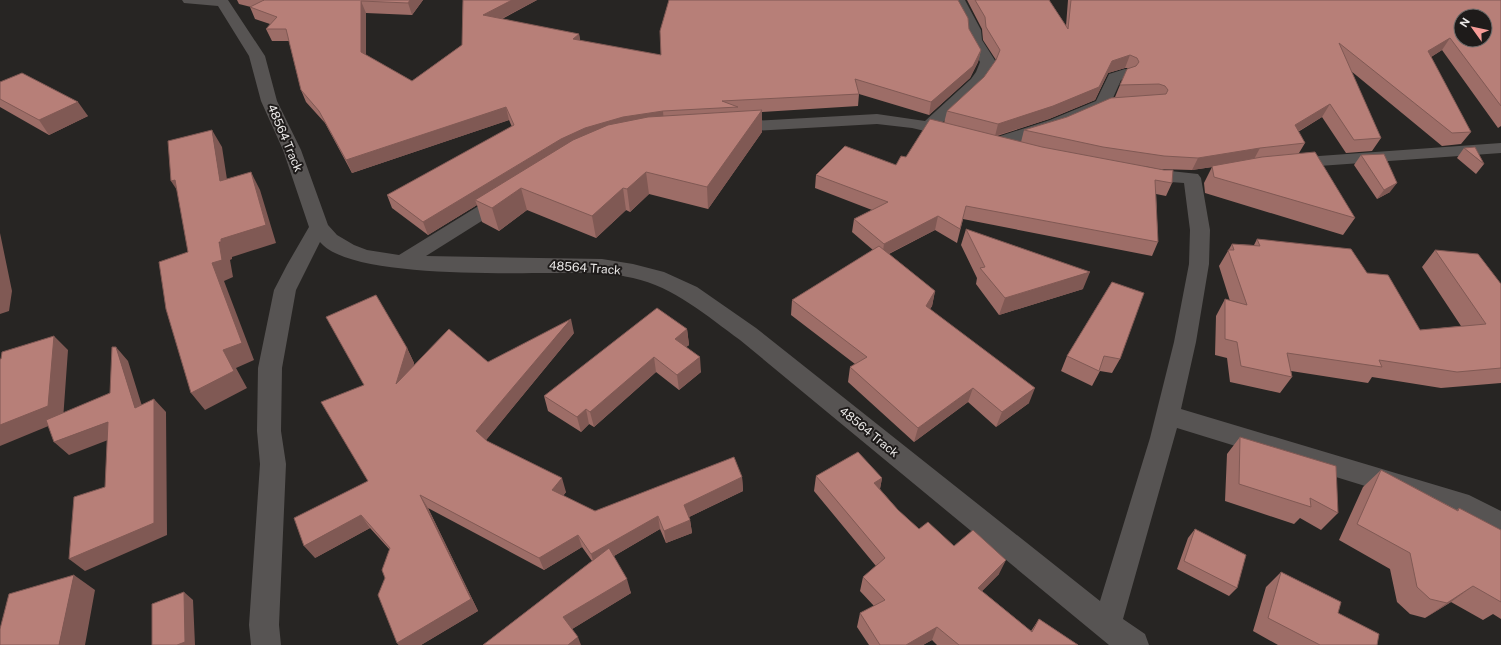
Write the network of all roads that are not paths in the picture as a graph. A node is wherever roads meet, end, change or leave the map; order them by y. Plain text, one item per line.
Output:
1 (189, 0) edge
2 (224, 1) edge
3 (959, 2) edge
4 (1125, 74) edge
5 (929, 126) junction
6 (718, 127) edge
7 (984, 140) junction
8 (1501, 148) edge
9 (1032, 152) edge
10 (1276, 165) edge
11 (1128, 171) edge
12 (519, 189) edge
13 (319, 227) junction
14 (402, 262) junction
15 (1167, 415) junction
16 (1501, 525) edge
17 (1107, 625) junction
18 (266, 645) edge
19 (1134, 645) edge

1 - 2 street, 48564 Track
2 - 13 street, 48564 Track
3 - 5 street
4 - 7 street
5 - 6 street
5 - 7 street
7 - 9 street
8 - 10 street
11 - 15 street
12 - 14 street
13 - 14 street, 48564 Track
13 - 18 street
14 - 17 street, 48564 Track
15 - 16 street
15 - 17 street
17 - 19 street, 48564 Track

